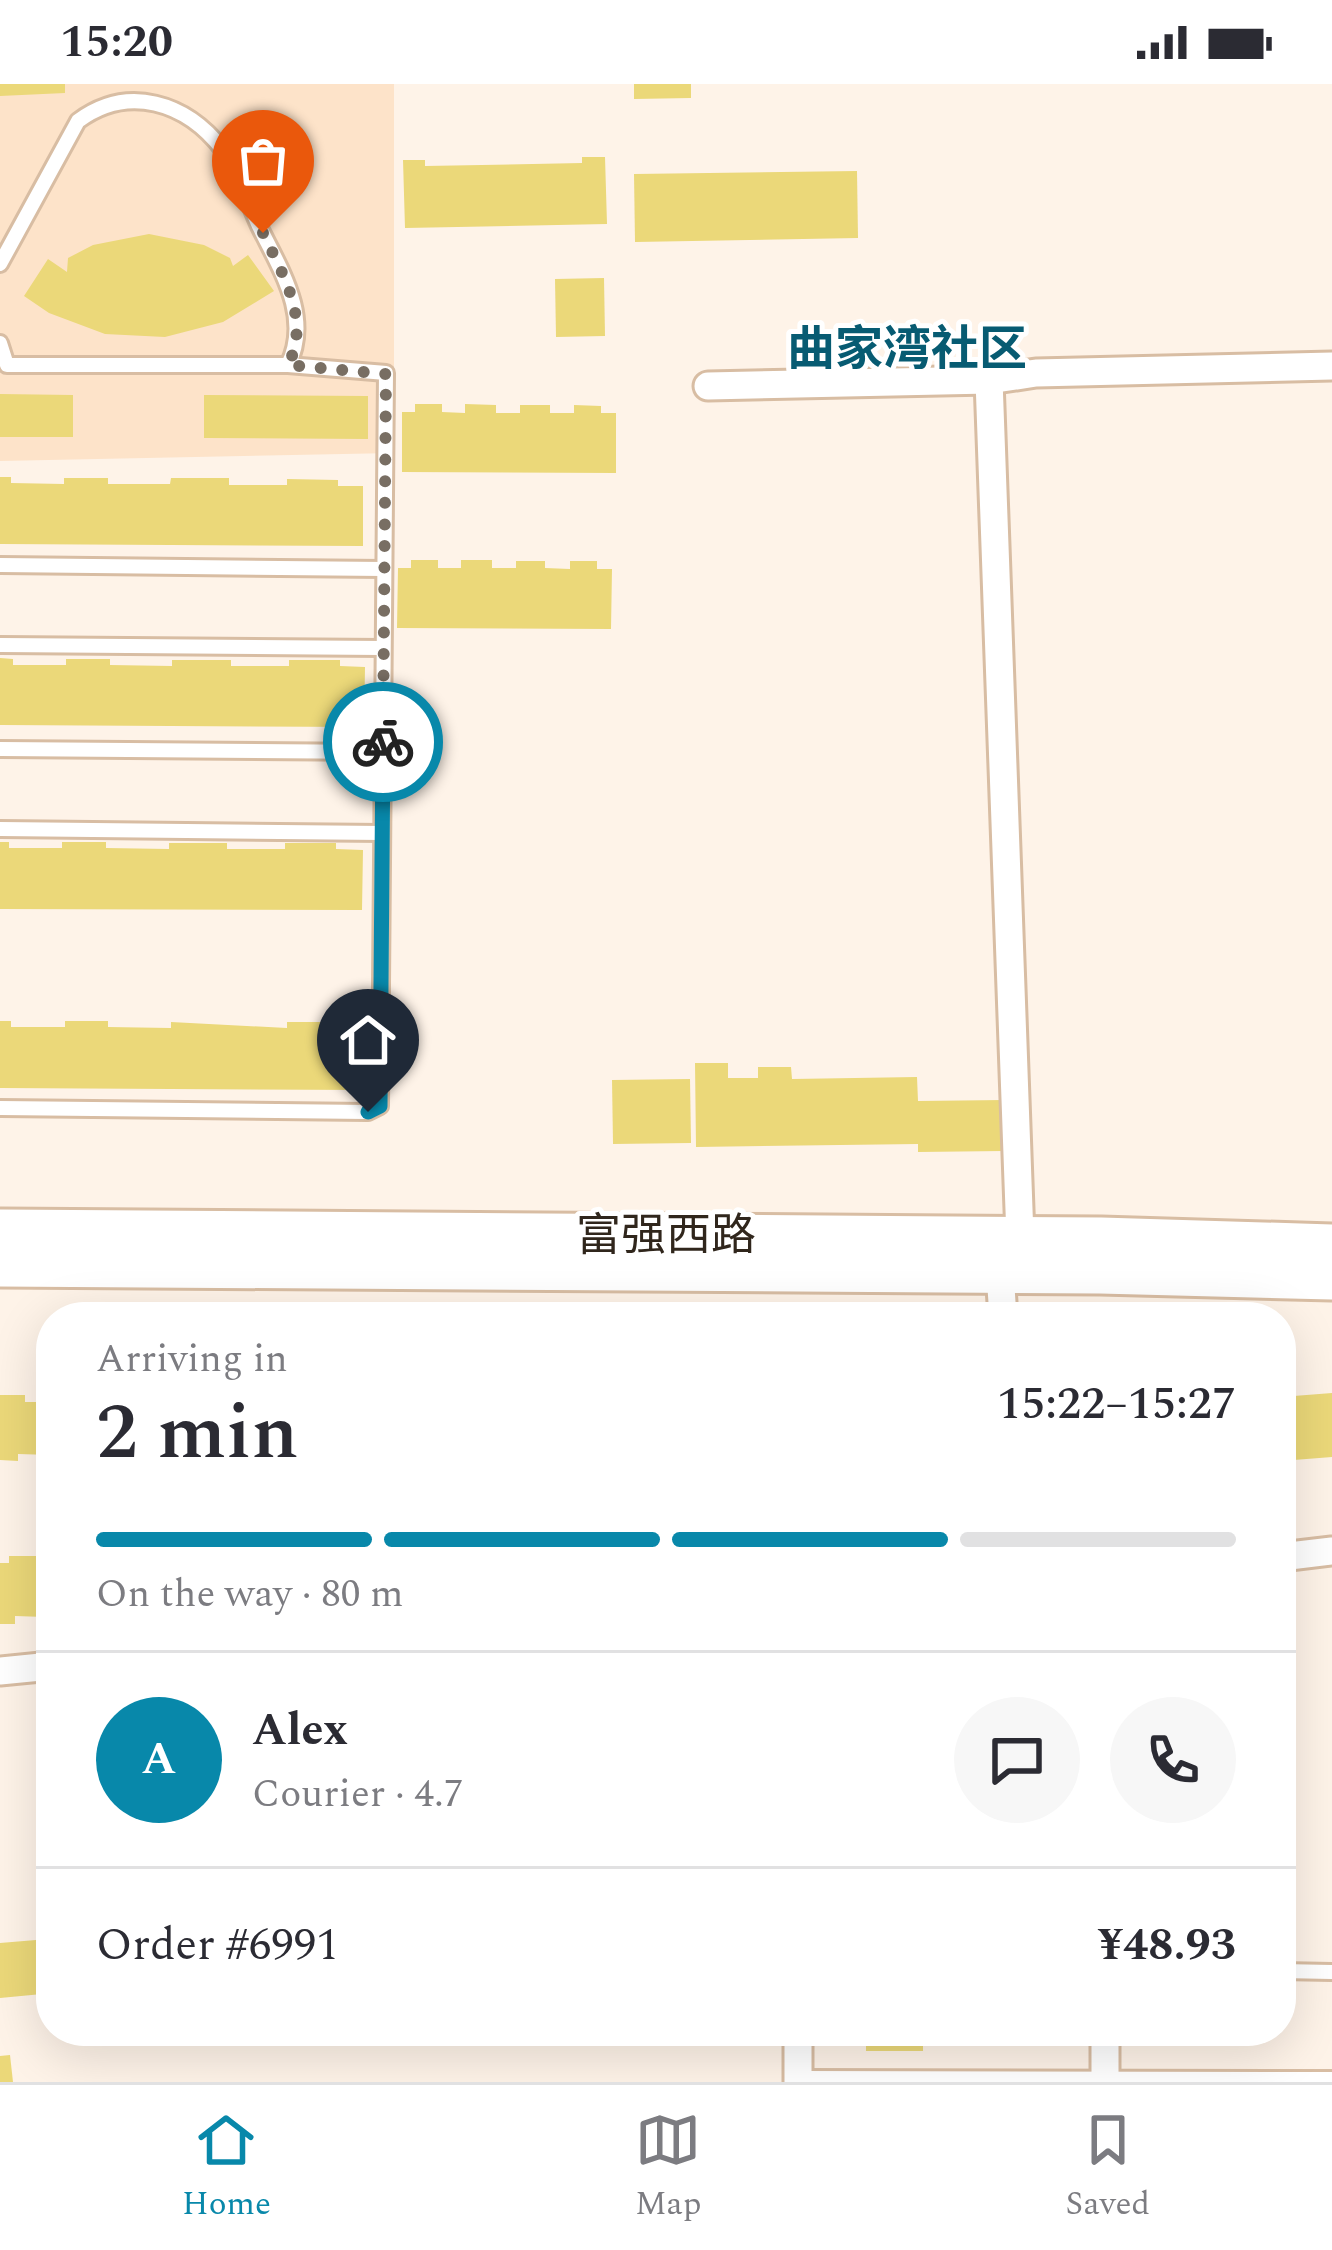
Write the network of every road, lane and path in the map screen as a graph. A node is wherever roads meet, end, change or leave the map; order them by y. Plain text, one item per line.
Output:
1 (137, 92) edge
2 (0, 264) edge
3 (0, 343) edge
4 (288, 365) junction
5 (1332, 366) edge
6 (989, 380) junction
7 (708, 386) dead end
8 (0, 566) edge
9 (384, 569) junction
10 (0, 645) edge
11 (383, 648) junction
12 (0, 749) edge
13 (382, 752) junction
14 (0, 829) edge
15 (382, 832) junction
16 (0, 1108) edge
17 (0, 1229) edge
18 (1020, 1237) junction
19 (1332, 1244) edge
20 (0, 1267) edge
21 (1000, 1273) junction
22 (1332, 1280) edge
23 (1002, 1302) edge
24 (1332, 1551) edge
25 (1296, 1555) edge
26 (36, 1667) edge
27 (0, 1671) edge
28 (1296, 1971) edge
29 (1332, 1972) edge
30 (798, 2046) edge
31 (1105, 2046) edge
32 (1332, 2079) edge
33 (798, 2080) edge
34 (1105, 2080) edge

1 - 2 lane
1 - 4 lane
3 - 4 lane
4 - 9 lane
5 - 6 street
6 - 7 street
6 - 18 street
8 - 9 lane
9 - 11 lane
10 - 11 lane
11 - 13 lane
12 - 13 lane
13 - 15 lane
14 - 15 lane
15 - 16 lane
17 - 18 main road, 富强西路
18 - 19 main road, 富强西路
20 - 21 main road, 富强西路
21 - 22 main road, 富强西路
21 - 23 street
24 - 25 street
26 - 27 street
28 - 29 lane
30 - 33 street
31 - 34 street
32 - 34 lane
33 - 34 lane

